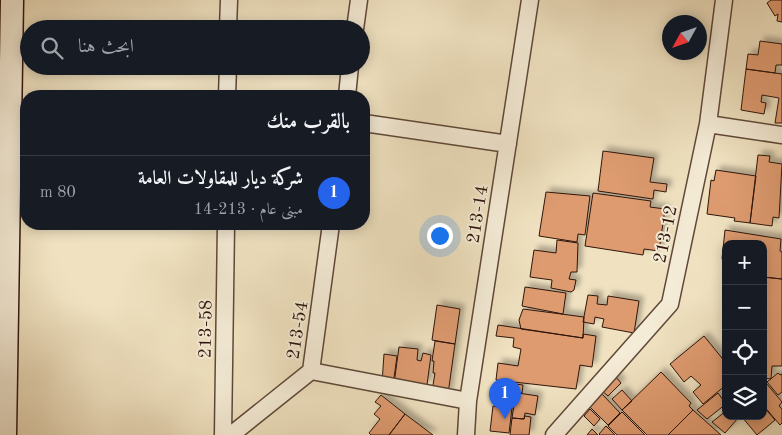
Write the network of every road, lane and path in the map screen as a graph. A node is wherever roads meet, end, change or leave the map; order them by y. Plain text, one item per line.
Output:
1 (12, 0) edge
2 (228, 0) edge
3 (358, 0) edge
4 (530, 0) edge
5 (724, 0) edge
6 (228, 20) edge
7 (356, 20) edge
8 (228, 75) edge
9 (349, 75) edge
10 (227, 90) edge
11 (347, 90) edge
12 (708, 124) junction
13 (370, 125) edge
14 (782, 135) edge
15 (508, 144) junction
16 (226, 230) edge
17 (330, 230) edge
18 (311, 370) junction
19 (468, 401) junction
20 (0, 435) edge
21 (5, 435) edge
22 (223, 435) edge
23 (231, 435) edge
24 (466, 435) edge
25 (554, 435) edge

1 - 21 main road
2 - 6 street
3 - 7 street
4 - 15 street, 213-14
5 - 12 street, 213-12
8 - 10 street
9 - 11 street
12 - 14 street
12 - 25 street, 213-12
13 - 15 street
15 - 19 street, 213-14
16 - 22 street, 213-58
17 - 18 street, 213-54
18 - 19 street
18 - 23 street, 213-54
19 - 24 street, 213-14
20 - 21 main road

